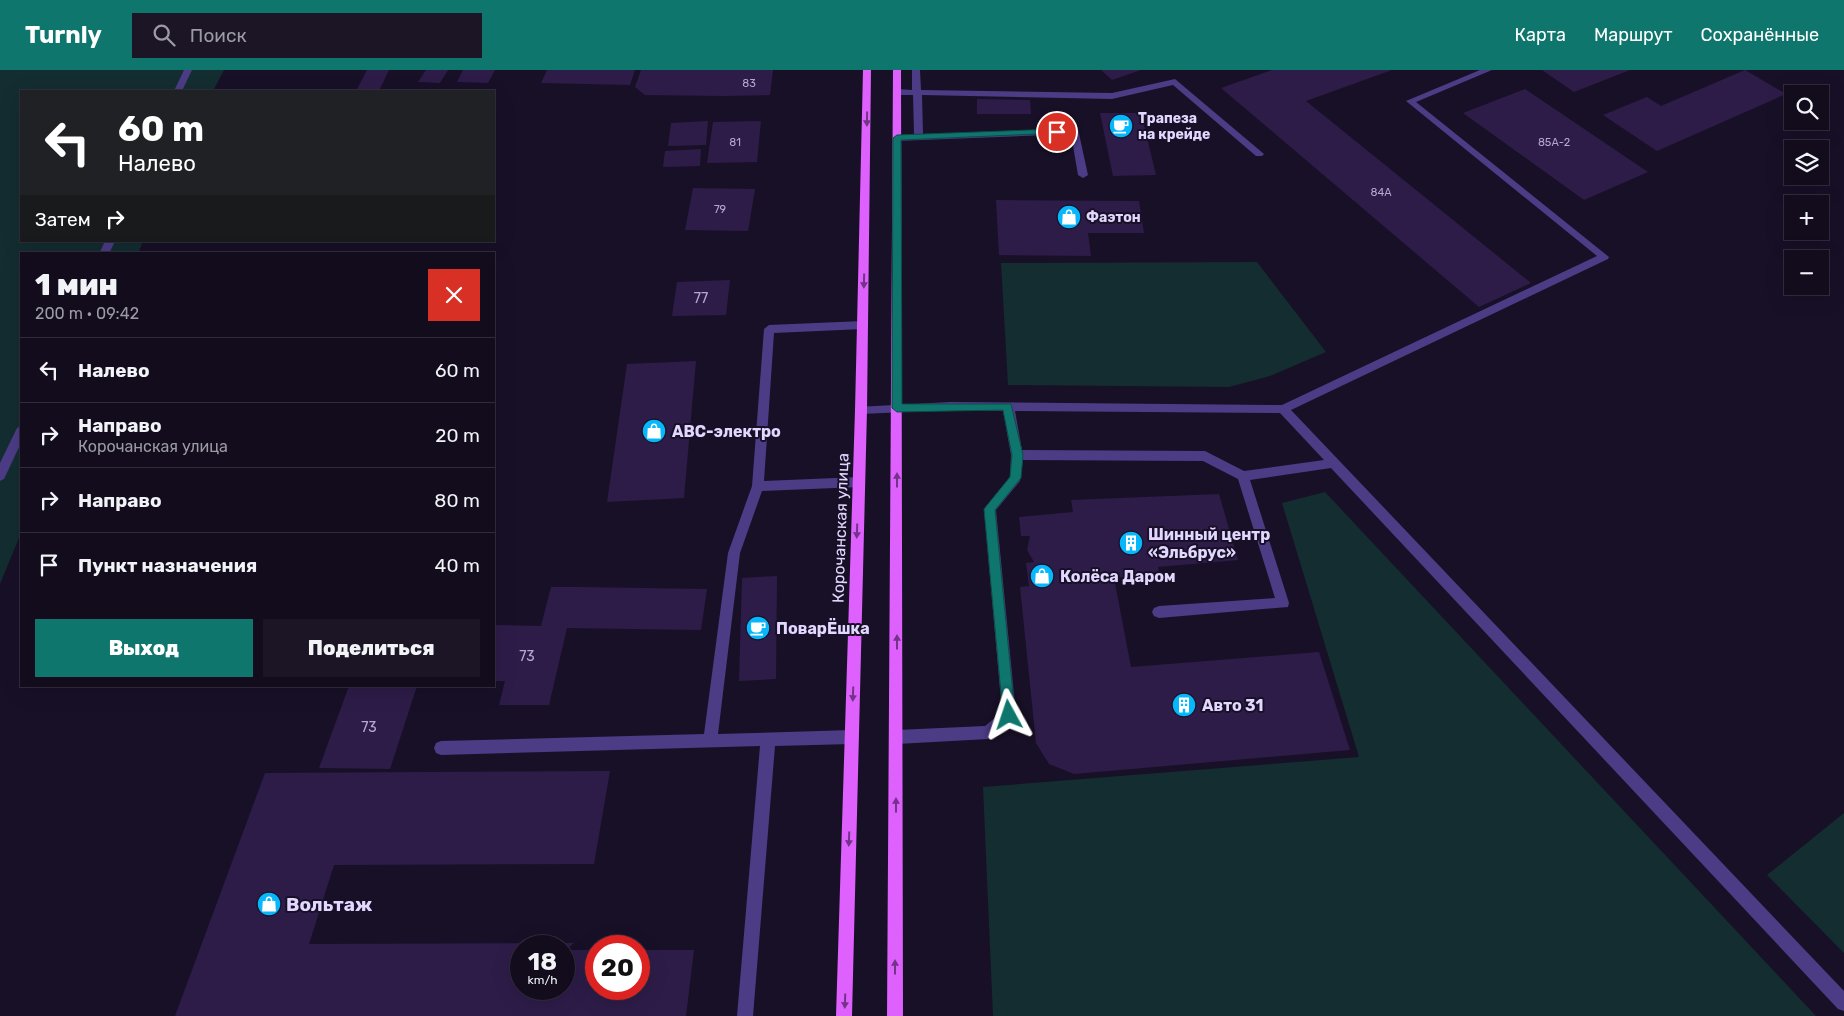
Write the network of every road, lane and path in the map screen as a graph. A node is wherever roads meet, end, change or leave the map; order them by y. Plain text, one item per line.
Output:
1 (188, 70) edge
2 (868, 70) edge
3 (897, 70) edge
4 (916, 70) edge
5 (1488, 70) edge
6 (178, 90) edge
7 (897, 92) junction
8 (917, 92) junction
9 (920, 137) junction
10 (897, 138) junction
11 (1259, 154) dead end
12 (1083, 175) dead end
13 (863, 325) junction
14 (1008, 406) junction
15 (897, 408) junction
16 (1283, 409) junction
17 (861, 410) junction
18 (20, 433) edge
19 (1018, 455) junction
20 (1334, 463) junction
21 (0, 476) edge
22 (1243, 476) junction
23 (858, 482) junction
24 (758, 486) junction
25 (1159, 612) dead end
26 (852, 737) junction
27 (897, 737) junction
28 (768, 739) junction
29 (710, 740) junction
30 (441, 748) dead end
31 (1844, 1003) edge
32 (745, 1016) edge
33 (844, 1016) edge
34 (895, 1016) edge

1 - 6 street
2 -> 13 main road, Корочанская улица
3 - 7 main road
4 - 8 street
5 - 16 street
7 - 8 street
7 - 10 main road
8 - 9 street
8 - 11 street
9 - 10 street
9 - 12 street
10 - 15 main road
13 - 17 main road, Корочанская улица
13 - 24 street
14 - 15 street
14 - 16 street
14 - 19 street
15 - 17 street
27 -> 15 main road
16 - 20 street
17 - 23 main road, Корочанская улица
18 - 21 street
19 - 22 street
19 - 27 street
20 - 22 street
20 - 31 street
22 - 25 street
23 - 24 street
23 -> 26 main road, Корочанская улица
24 - 29 street
26 - 28 street
26 -> 33 main road, Корочанская улица
34 -> 27 main road
28 - 29 street
28 - 32 street
29 - 30 street

